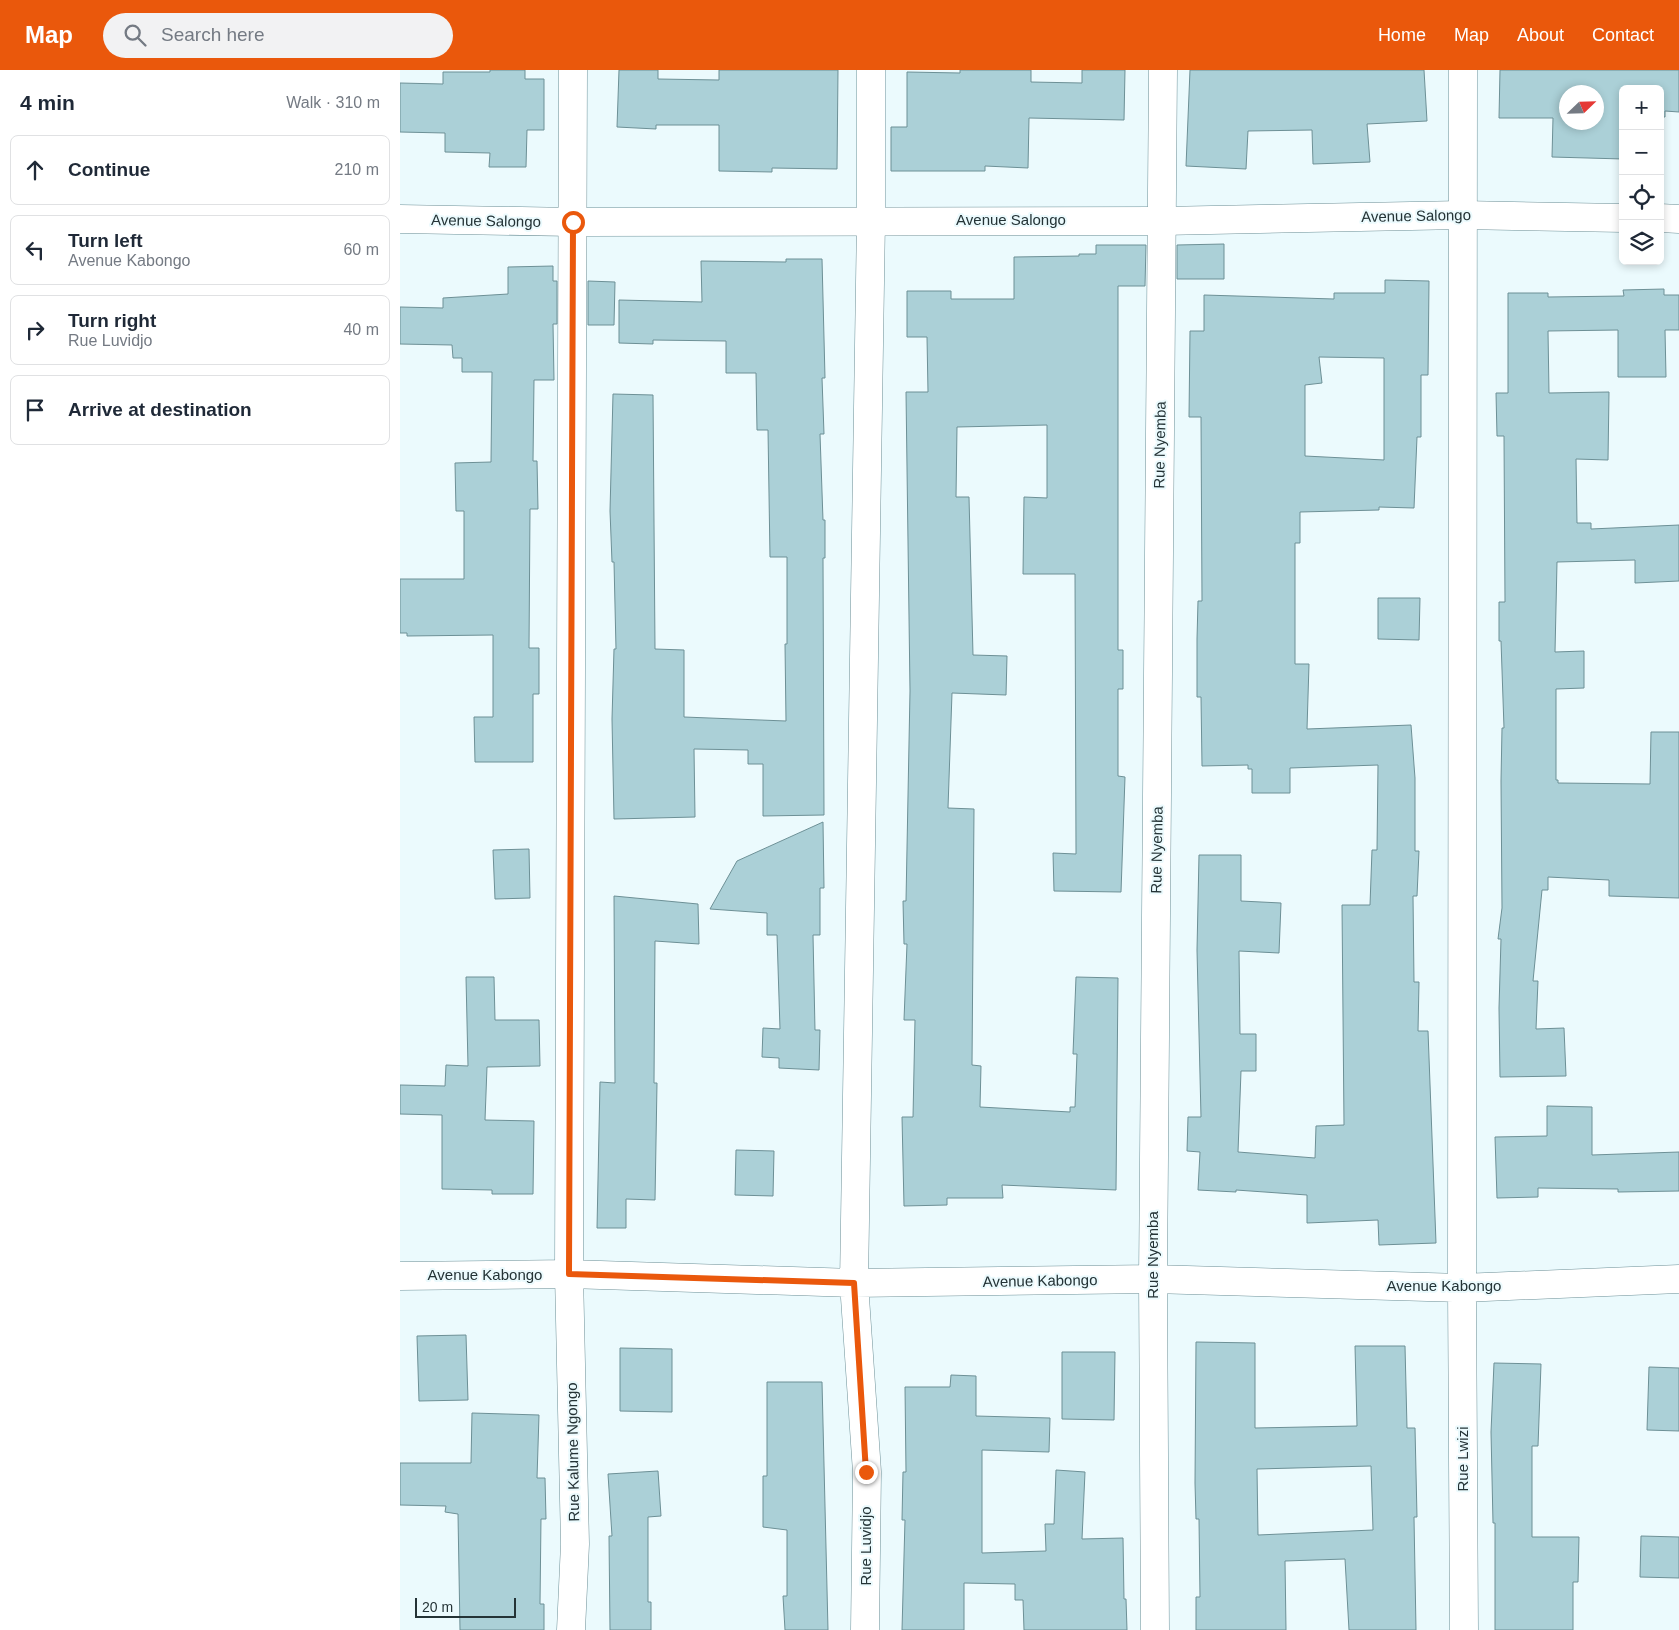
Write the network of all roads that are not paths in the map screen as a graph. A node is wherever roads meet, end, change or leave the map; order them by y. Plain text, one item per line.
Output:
1 (573, 70) edge
2 (871, 70) edge
3 (1163, 70) edge
4 (1463, 70) edge
5 (1462, 215) junction
6 (1619, 218) edge
7 (1664, 218) edge
8 (1679, 218) edge
9 (400, 219) edge
10 (871, 220) junction
11 (1162, 220) junction
12 (573, 222) junction
13 (569, 1274) junction
14 (400, 1276) edge
15 (1153, 1279) junction
16 (1679, 1279) edge
17 (854, 1283) junction
18 (1462, 1288) junction
19 (571, 1630) edge
20 (865, 1630) edge
21 (1155, 1630) edge
22 (1464, 1630) edge

1 - 12 street, Rue Kalume Ngongo
2 - 10 street, Rue Luvidjo
3 - 11 street, Rue Nyemba
4 - 5 street, Rue Lwizi
5 - 6 street, Avenue Salongo
5 - 11 street, Avenue Salongo
5 - 18 street, Rue Lwizi
7 - 8 street
9 - 12 street, Avenue Salongo
10 - 11 street, Avenue Salongo
10 - 12 street, Avenue Salongo
10 - 17 street, Rue Luvidjo
11 - 15 street, Rue Nyemba
12 - 13 street, Rue Kalume Ngongo
13 - 14 street, Avenue Kabongo
13 - 17 street, Avenue Kabongo
13 - 19 street, Rue Kalume Ngongo
15 - 17 street, Avenue Kabongo
15 - 18 street, Avenue Kabongo
15 - 21 street, Rue Nyemba
16 - 18 street, Avenue Kabongo
17 - 20 street, Rue Luvidjo
18 - 22 street, Rue Lwizi

